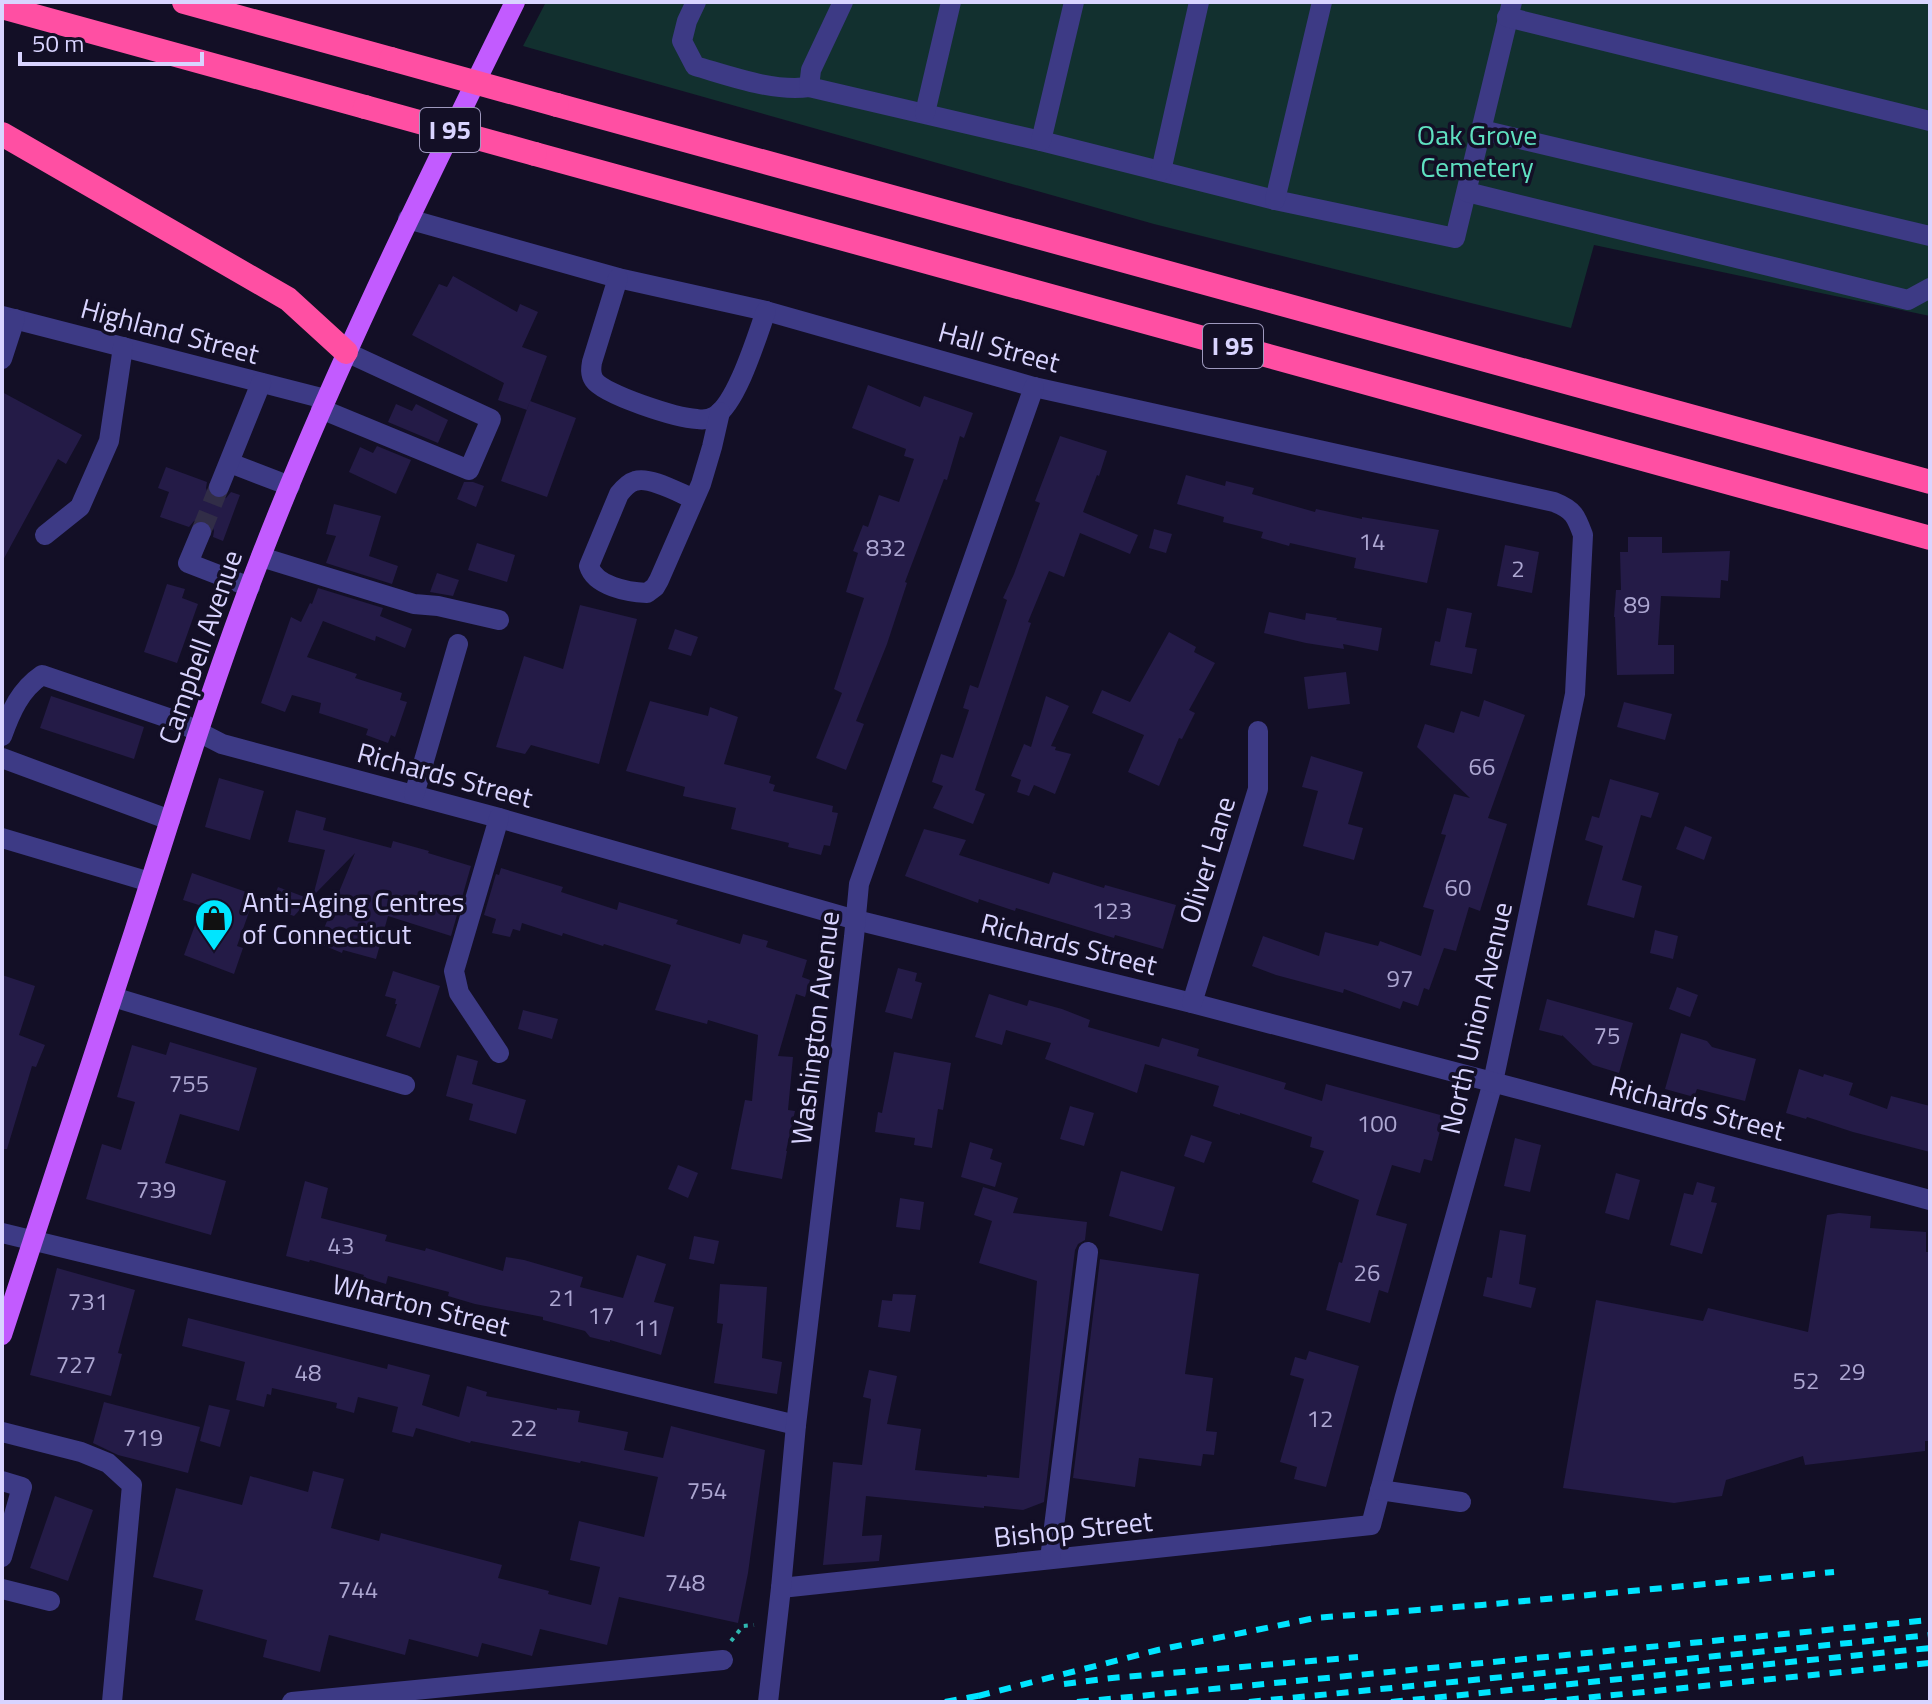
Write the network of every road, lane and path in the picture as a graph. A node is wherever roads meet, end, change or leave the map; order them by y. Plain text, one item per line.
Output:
1 (184, 2) edge
2 (515, 2) edge
3 (696, 2) edge
4 (843, 2) edge
5 (951, 2) edge
6 (1074, 2) edge
7 (1199, 2) edge
8 (1322, 2) edge
9 (2, 7) edge
10 (1510, 10) edge
11 (809, 87) junction
12 (925, 113) junction
13 (1930, 121) edge
14 (1482, 130) junction
15 (2, 134) edge
16 (1041, 141) junction
17 (1161, 171) junction
18 (1467, 192) junction
19 (1275, 200) junction
20 (408, 219) junction
21 (1930, 236) edge
22 (618, 278) junction
23 (1930, 288) edge
24 (766, 311) junction
25 (8, 318) edge
26 (123, 347) junction
27 (346, 352) junction
28 (2, 359) edge
29 (261, 383) junction
30 (1034, 387) junction
31 (323, 404) junction
32 (720, 412) junction
33 (230, 463) junction
34 (1930, 482) edge
35 (290, 486) junction
36 (219, 487) tunnel mouth
37 (694, 499) junction
38 (1576, 516) joint
39 (201, 532) tunnel mouth
40 (45, 535) dead end
41 (1930, 538) edge
42 (261, 557) junction
43 (250, 587) junction
44 (499, 620) dead end
45 (458, 644) dead end
46 (1258, 731) dead end
47 (199, 733) junction
48 (2, 736) edge
49 (2, 758) edge
50 (414, 795) junction
51 (499, 818) junction
52 (170, 820) junction
53 (2, 838) edge
54 (150, 882) junction
55 (856, 920) junction
56 (113, 997) junction
57 (1192, 1003) junction
58 (499, 1053) dead end
59 (1493, 1082) junction
60 (405, 1085) dead end
61 (1930, 1200) edge
62 (2, 1233) edge
63 (33, 1241) junction
64 (1088, 1252) dead end
65 (2, 1335) edge
66 (796, 1425) junction
67 (2, 1432) edge
68 (2, 1481) edge
69 (1380, 1490) junction
70 (1461, 1502) dead end
71 (1371, 1525) joint
72 (2, 1557) edge
73 (1050, 1559) junction
74 (781, 1588) junction
75 (2, 1589) edge
76 (50, 1601) dead end
77 (777, 1627) junction
78 (723, 1660) joint
79 (112, 1702) edge
80 (292, 1702) edge
81 (768, 1702) edge

1 - 34 highway, I 95, bridge
2 - 20 main road, Campbell Avenue
3 - 11 street
4 - 11 street
5 - 12 street
6 - 16 street
7 - 17 street
8 - 19 street
9 - 41 highway, I 95, bridge
10 - 13 street
10 - 14 street
11 - 12 street
12 - 16 street
14 - 18 street
14 - 21 street
15 - 27 highway
16 - 17 street
17 - 19 street
18 - 19 street
18 - 23 street
20 - 22 street, Hall Street
20 - 27 main road, Campbell Avenue
22 - 24 street, Hall Street
22 - 32 street
24 - 30 street, Hall Street
24 - 32 street
25 - 26 street, Highland Street
25 - 28 street
26 - 29 street, Highland Street
26 - 40 street
27 - 31 main road, Campbell Avenue
27 - 31 street, Highland Street
29 - 31 street, Highland Street
29 - 33 street
30 - 38 street, Hall Street
30 - 55 street, Washington Avenue
31 - 35 main road, Campbell Avenue
32 - 37 street
33 - 35 street
33 - 36 street
35 - 42 main road, Campbell Avenue
37 - 37 street
38 - 59 street, North Union Avenue
39 - 43 street
42 - 43 main road, Campbell Avenue
42 - 44 street
43 - 47 main road, Campbell Avenue
45 - 50 street
46 - 57 street, Oliver Lane
47 - 48 street, Richards Street
47 - 50 street, Richards Street
47 - 52 main road, Campbell Avenue
49 - 52 street
50 - 51 street, Richards Street
51 - 55 street, Richards Street
51 - 58 street
52 - 54 main road, Campbell Avenue
53 - 54 street
54 - 56 main road, Campbell Avenue
55 - 57 street, Richards Street
55 - 66 street, Washington Avenue
56 - 60 street
56 - 63 main road, Campbell Avenue
57 - 59 street, Richards Street
59 - 61 street, Richards Street
59 - 69 street, North Union Avenue
62 - 63 street, Wharton Street
63 - 65 main road, Campbell Avenue
63 - 66 street, Wharton Street
64 - 73 street
66 - 74 street, Washington Avenue
67 - 79 street
68 - 72 street
69 - 70 street
69 - 71 street, North Union Avenue
71 - 73 street, Bishop Street
73 - 74 street, Bishop Street
74 - 77 street, Washington Avenue
75 - 76 street
77 - 78 path
77 - 81 street, Washington Avenue
78 - 80 street

